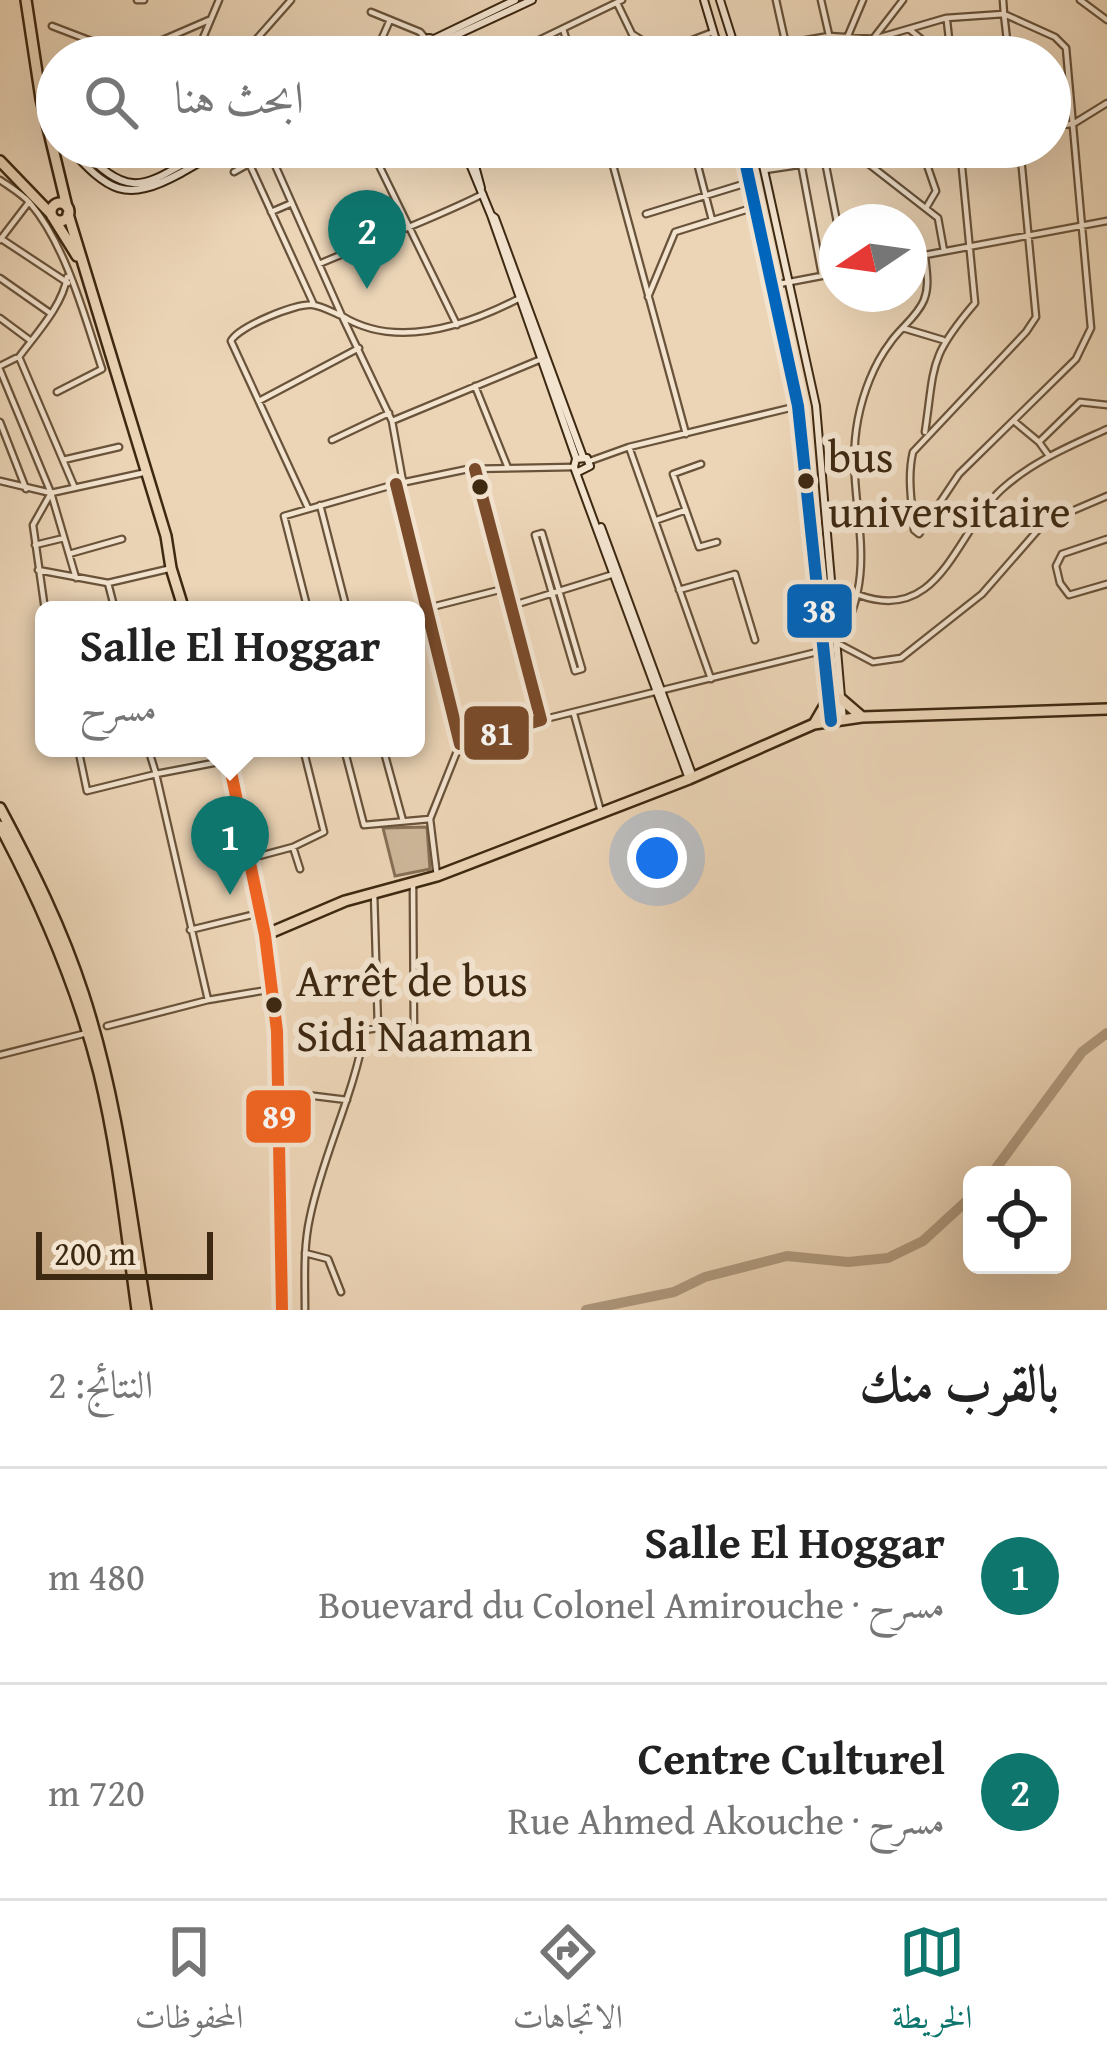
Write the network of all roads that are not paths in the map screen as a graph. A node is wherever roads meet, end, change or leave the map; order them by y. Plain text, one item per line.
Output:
1 (26, 0) edge
2 (219, 0) edge
3 (291, 0) edge
4 (515, 0) edge
5 (532, 0) edge
6 (704, 0) edge
7 (720, 0) edge
8 (776, 0) edge
9 (821, 0) edge
10 (863, 0) edge
11 (903, 0) edge
12 (1003, 0) edge
13 (1080, 0) edge
14 (620, 1) edge
15 (371, 12) dead end
16 (1004, 14) junction
17 (946, 18) junction
18 (208, 20) junction
19 (390, 20) junction
20 (1107, 20) edge
21 (52, 26) dead end
22 (563, 28) junction
23 (909, 29) junction
24 (715, 31) junction
25 (78, 36) edge
26 (171, 36) edge
27 (202, 36) edge
28 (256, 36) edge
29 (383, 36) edge
30 (422, 36) edge
31 (451, 36) edge
32 (456, 36) edge
33 (547, 36) edge
34 (565, 36) edge
35 (635, 36) edge
36 (706, 36) edge
37 (716, 36) edge
38 (731, 36) edge
39 (781, 36) edge
40 (829, 36) edge
41 (848, 36) edge
42 (876, 36) edge
43 (884, 36) edge
44 (918, 36) edge
45 (946, 36) edge
46 (1007, 36) edge
47 (1053, 36) edge
48 (36, 66) edge
49 (1071, 102) edge
50 (1107, 104) edge
51 (1073, 124) junction
52 (0, 161) edge
53 (62, 168) edge
54 (84, 168) edge
55 (102, 168) edge
56 (175, 168) edge
57 (186, 168) edge
58 (241, 168) edge
59 (251, 168) edge
60 (276, 168) edge
61 (380, 168) edge
62 (474, 168) edge
63 (614, 168) edge
64 (698, 168) edge
65 (747, 168) edge
66 (780, 168) edge
67 (803, 168) edge
68 (826, 168) edge
69 (874, 168) edge
70 (928, 168) edge
71 (962, 168) edge
72 (1022, 168) edge
73 (765, 170) joint
74 (234, 172) dead end
75 (0, 180) edge
76 (750, 182) junction
77 (482, 191) junction
78 (705, 196) junction
79 (29, 202) junction
80 (292, 203) junction
81 (833, 204) edge
82 (921, 204) edge
83 (927, 206) edge
84 (755, 207) junction
85 (927, 209) edge
86 (59, 210) junction
87 (271, 212) junction
88 (646, 214) dead end
89 (712, 220) junction
90 (1107, 221) edge
91 (1083, 225) junction
92 (409, 227) junction
93 (1030, 234) junction
94 (0, 239) edge
95 (971, 247) junction
96 (944, 251) junction
97 (927, 255) edge
98 (819, 259) edge
99 (319, 264) junction
100 (67, 271) junction
101 (819, 276) edge
102 (0, 278) edge
103 (790, 281) junction
104 (68, 284) junction
105 (774, 285) junction
106 (648, 297) junction
107 (521, 298) junction
108 (314, 305) junction
109 (914, 312) edge
110 (50, 313) junction
111 (342, 316) junction
112 (3, 320) edge
113 (458, 327) junction
114 (903, 328) junction
115 (0, 332) edge
116 (31, 340) junction
117 (944, 340) junction
118 (359, 348) junction
119 (19, 357) junction
120 (539, 360) junction
121 (0, 368) edge
122 (476, 386) junction
123 (57, 392) dead end
124 (259, 401) junction
125 (1107, 405) edge
126 (798, 406) junction
127 (388, 413) junction
128 (392, 421) junction
129 (0, 422) edge
130 (1014, 422) junction
131 (1107, 429) edge
132 (686, 434) junction
133 (924, 438) junction
134 (332, 440) dead end
135 (1039, 442) junction
136 (119, 447) dead end
137 (628, 447) junction
138 (1049, 456) junction
139 (63, 460) junction
140 (700, 464) dead end
141 (581, 465) junction
142 (508, 468) junction
143 (475, 469) junction
144 (0, 471) edge
145 (147, 472) junction
146 (2, 481) edge
147 (399, 483) junction
148 (74, 486) junction
149 (26, 489) junction
150 (51, 493) junction
151 (1107, 496) edge
152 (320, 505) junction
153 (308, 508) junction
154 (686, 510) junction
155 (655, 521) junction
156 (64, 538) junction
157 (122, 539) dead end
158 (1107, 539) edge
159 (717, 542) dead end
160 (34, 545) junction
161 (69, 554) junction
162 (171, 568) junction
163 (38, 570) junction
164 (616, 573) junction
165 (76, 578) junction
166 (107, 583) junction
167 (1107, 584) edge
168 (506, 588) junction
169 (679, 590) junction
170 (555, 592) junction
171 (860, 595) junction
172 (43, 601) edge
173 (112, 601) edge
174 (181, 601) edge
175 (306, 601) edge
176 (345, 601) edge
177 (511, 606) junction
178 (427, 608) junction
179 (843, 633) junction
180 (755, 640) dead end
181 (837, 644) junction
182 (846, 648) junction
183 (821, 651) junction
184 (711, 680) junction
185 (661, 692) junction
186 (834, 699) junction
187 (1107, 709) edge
188 (574, 712) junction
189 (862, 718) junction
190 (541, 720) junction
191 (837, 721) junction
192 (814, 724) junction
193 (460, 744) junction
194 (80, 757) edge
195 (151, 757) edge
196 (228, 757) edge
197 (305, 757) edge
198 (346, 757) edge
199 (385, 757) edge
200 (229, 760) junction
201 (156, 774) junction
202 (691, 778) junction
203 (0, 808) edge
204 (601, 812) junction
205 (430, 819) junction
206 (403, 821) junction
207 (0, 826) edge
208 (293, 847) junction
209 (248, 860) junction
210 (300, 869) dead end
211 (437, 876) junction
212 (413, 882) junction
213 (374, 892) junction
214 (260, 913) junction
215 (190, 930) junction
216 (265, 935) junction
217 (273, 988) junction
218 (208, 1000) junction
219 (107, 1026) dead end
220 (83, 1034) dead end
221 (414, 1041) dead end
222 (0, 1055) edge
223 (279, 1092) junction
224 (347, 1100) junction
225 (304, 1253) junction
226 (341, 1292) dead end
227 (141, 1310) edge
228 (282, 1310) edge
229 (305, 1310) edge

1 - 48 main road
2 - 18 street
3 - 28 street
4 - 31 main road
5 - 32 main road
6 - 24 main road
7 - 38 main road
8 - 39 street
9 - 40 street
10 - 41 street
11 - 42 street
12 - 16 street
13 - 20 street
14 - 22 street
14 - 35 street
15 - 19 street
16 - 17 street
16 - 46 street
16 - 47 street
17 - 23 street
17 - 45 street
18 - 26 street
18 - 27 street
19 - 29 street
19 - 30 street
21 - 25 street
22 - 33 street
22 - 34 street
23 - 43 street
23 - 44 street
24 - 36 street
24 - 37 main road
49 - 51 street
50 - 51 street
51 - 91 street
52 - 86 main road
53 - 86 main road
54 - 57 main road
55 - 56 main road
58 - 74 street
59 - 87 street
60 - 80 street
61 - 92 street
62 - 77 main road
63 - 106 street
64 - 78 street
65 - 76 main road
66 - 73 street
67 - 98 street
68 - 81 street
69 - 82 street
70 - 83 street
71 - 95 street
72 - 93 street
73 - 103 main road
75 - 79 street
76 - 78 street
76 - 84 main road
77 - 92 street
77 - 107 main road
78 - 88 street
78 - 89 street
79 - 94 street
79 - 100 street
80 - 87 street
80 - 99 street
84 - 89 street
84 - 105 main road
85 - 96 street
86 - 145 main road
87 - 108 street
89 - 106 street
90 - 91 street
91 - 93 street
91 - 130 street
92 - 99 street
92 - 113 street
93 - 95 street
93 - 133 street
94 - 104 street
95 - 96 street
95 - 117 street
96 - 97 street
99 - 111 street
100 - 104 street
100 - 123 street
101 - 103 street
102 - 110 street
103 - 105 street
103 - 181 main road
104 - 110 street
105 - 126 main road
106 - 132 street
107 - 113 street
107 - 120 main road
107 - 141 main road
108 - 111 street
108 - 124 street
109 - 114 street
110 - 116 street
111 - 113 street
111 - 118 street
112 - 115 street
112 - 116 street
114 - 117 street
114 - 171 street
116 - 119 street
117 - 133 street
118 - 124 street
118 - 127 street
119 - 121 street
119 - 139 street
120 - 122 street
120 - 141 main road
121 - 150 street
122 - 128 street
122 - 142 street
124 - 153 street
125 - 135 street
126 - 132 street
126 - 183 main road
127 - 128 street
127 - 134 street
128 - 147 street
129 - 149 street
130 - 133 street
130 - 135 street
131 - 138 street
132 - 137 street
135 - 138 street
136 - 139 street
137 - 141 street
137 - 155 street
138 - 171 street
139 - 148 street
140 - 154 street
141 - 142 street
141 - 164 main road
142 - 143 street
143 - 147 street
143 - 168 street
144 - 146 street
145 - 148 street
145 - 162 main road
146 - 149 street
147 - 152 street
147 - 178 street
148 - 150 street
149 - 150 street
150 - 156 street
150 - 160 street
151 - 182 street
152 - 153 street
152 - 176 street
153 - 175 street
154 - 155 street
154 - 159 street
155 - 169 street
156 - 160 street
156 - 161 street
157 - 161 street
158 - 167 street
160 - 163 street
161 - 165 street
162 - 166 street
162 - 174 main road
163 - 165 street
163 - 172 street
164 - 170 street
164 - 185 main road
165 - 166 street
166 - 173 street
168 - 177 street
168 - 178 street
169 - 180 street
169 - 184 street
170 - 170 street
170 - 170 street
170 - 177 street
171 - 179 street
177 - 190 street
178 - 193 street
179 - 181 street
179 - 182 street
181 - 182 street
181 - 186 main road
183 - 184 street
183 - 186 main road
184 - 185 street
185 - 188 street
185 - 202 main road
186 - 189 main road
186 - 191 main road
186 - 192 main road
187 - 189 main road
188 - 190 street
188 - 204 street
189 - 191 main road
190 - 193 street
191 - 192 main road
192 - 202 main road
193 - 205 street
194 - 201 street
195 - 201 street
196 - 200 main road
197 - 208 street
198 - 206 street
199 - 206 street
200 - 201 street
200 - 209 main road
201 - 215 street
202 - 204 main road
203 - 227 main road
204 - 211 main road
205 - 206 street
205 - 211 street
207 - 227 main road
208 - 209 street
208 - 210 street
209 - 214 main road
211 - 212 main road
212 - 213 main road
212 - 221 street
213 - 216 main road
213 - 224 street
214 - 215 street
214 - 216 main road
215 - 218 street
216 - 217 main road
217 - 218 street
217 - 223 main road
218 - 219 street
220 - 222 street
223 - 224 street
223 - 228 main road
224 - 225 street
225 - 226 street
225 - 229 street

